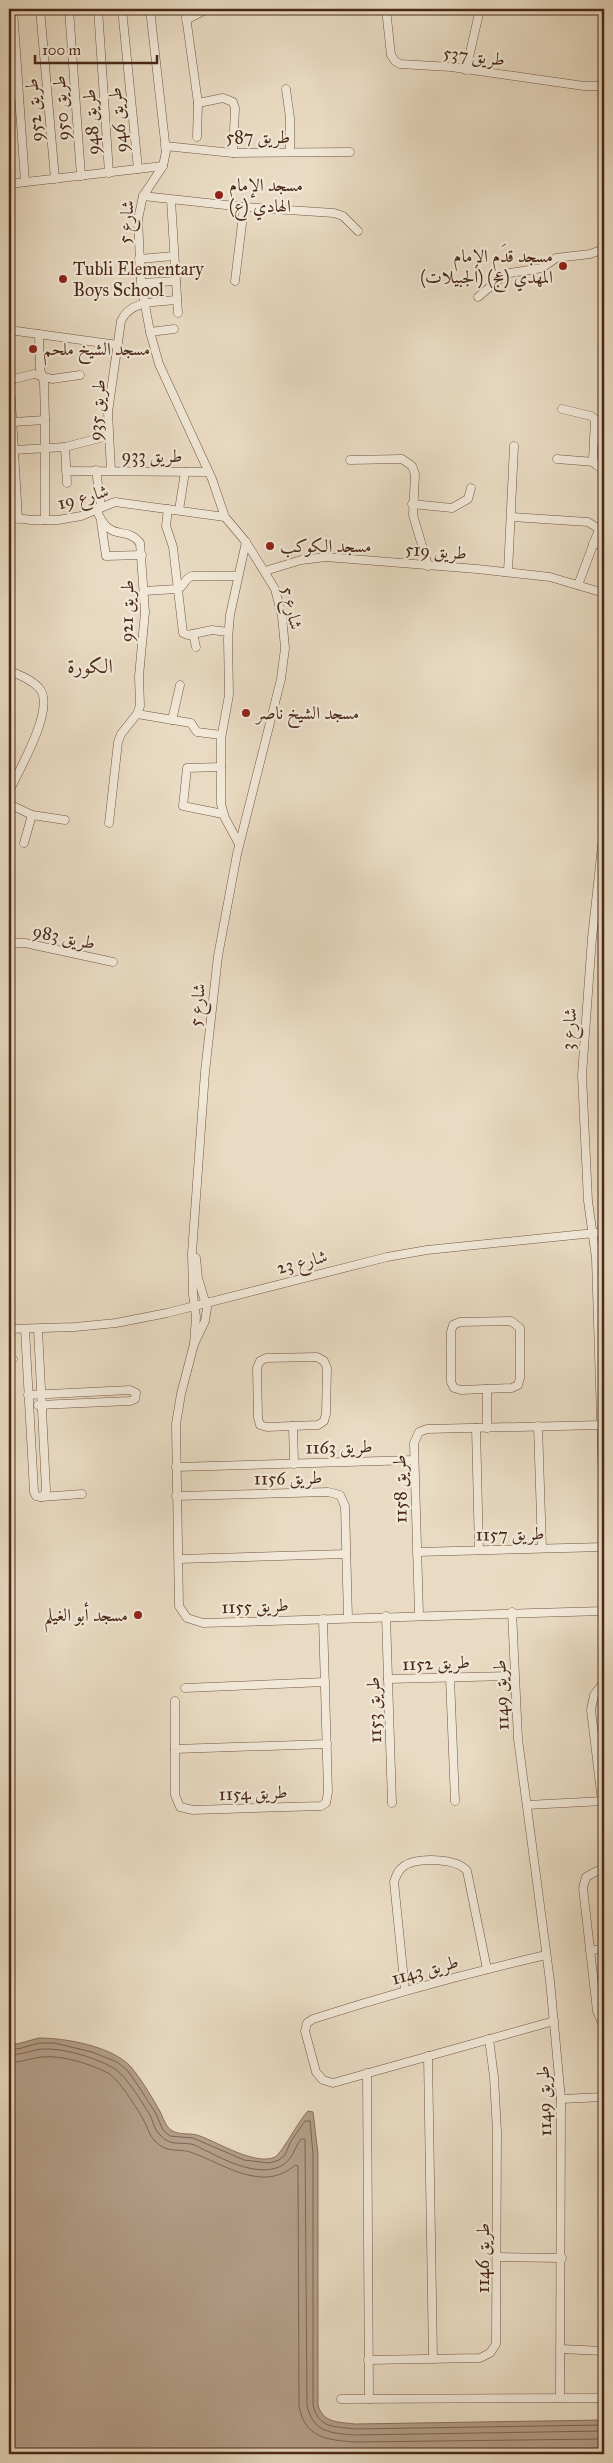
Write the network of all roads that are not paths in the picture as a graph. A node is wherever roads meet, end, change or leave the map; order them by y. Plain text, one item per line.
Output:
1 (13, 9) edge
2 (40, 9) edge
3 (69, 9) edge
4 (98, 9) edge
5 (122, 9) edge
6 (150, 9) edge
7 (185, 9) edge
8 (207, 9) edge
9 (386, 9) edge
10 (480, 9) edge
11 (186, 20) junction
12 (466, 70) junction
13 (604, 86) edge
14 (286, 89) dead end
15 (198, 103) junction
16 (197, 138) dead end
17 (166, 146) junction
18 (290, 152) junction
19 (350, 152) dead end
20 (234, 154) junction
21 (163, 166) junction
22 (138, 169) junction
23 (109, 172) junction
24 (81, 176) junction
25 (55, 179) junction
26 (25, 182) junction
27 (9, 184) edge
28 (143, 196) junction
29 (171, 200) junction
30 (244, 207) junction
31 (358, 230) dead end
32 (604, 250) edge
33 (174, 256) junction
34 (139, 259) junction
35 (176, 281) junction
36 (235, 281) dead end
37 (141, 283) junction
38 (478, 297) dead end
39 (177, 300) junction
40 (143, 303) junction
41 (178, 313) dead end
42 (174, 329) dead end
43 (9, 330) edge
44 (150, 332) junction
45 (39, 334) junction
46 (118, 345) junction
47 (80, 375) dead end
48 (41, 376) junction
49 (562, 409) dead end
50 (45, 420) junction
51 (13, 422) junction
52 (108, 436) junction
53 (514, 446) dead end
54 (65, 447) junction
55 (45, 448) junction
56 (14, 450) junction
57 (557, 459) dead end
58 (350, 460) dead end
59 (594, 462) junction
60 (96, 470) junction
61 (604, 470) edge
62 (66, 471) junction
63 (111, 471) junction
64 (185, 472) junction
65 (208, 472) junction
66 (13, 482) edge
67 (67, 483) dead end
68 (471, 488) dead end
69 (412, 504) junction
70 (99, 507) junction
71 (168, 509) junction
72 (179, 510) junction
73 (9, 517) edge
74 (225, 517) junction
75 (512, 517) junction
76 (18, 519) junction
77 (100, 519) junction
78 (45, 520) junction
79 (246, 542) junction
80 (593, 543) junction
81 (604, 546) edge
82 (142, 554) junction
83 (428, 566) junction
84 (265, 571) junction
85 (508, 572) junction
86 (238, 576) junction
87 (578, 585) junction
88 (177, 589) junction
89 (144, 591) junction
90 (604, 593) edge
91 (228, 632) junction
92 (193, 634) junction
93 (196, 647) dead end
94 (9, 671) edge
95 (180, 685) dead end
96 (137, 714) junction
97 (172, 720) junction
98 (221, 735) junction
99 (220, 767) junction
100 (9, 792) edge
101 (9, 804) edge
102 (223, 814) junction
103 (32, 815) junction
104 (65, 820) dead end
105 (109, 823) dead end
106 (604, 828) edge
107 (24, 843) dead end
108 (239, 844) junction
109 (602, 872) edge
110 (9, 943) edge
111 (113, 962) dead end
112 (593, 1232) junction
113 (604, 1232) edge
114 (193, 1244) junction
115 (207, 1303) junction
116 (194, 1306) junction
117 (9, 1329) edge
118 (25, 1329) junction
119 (38, 1329) junction
120 (194, 1344) junction
121 (487, 1389) junction
122 (87, 1392) junction
123 (41, 1394) junction
124 (28, 1395) junction
125 (87, 1402) junction
126 (29, 1405) junction
127 (42, 1405) junction
128 (601, 1425) junction
129 (293, 1426) junction
130 (538, 1426) junction
131 (476, 1428) junction
132 (487, 1428) junction
133 (603, 1443) edge
134 (44, 1457) junction
135 (32, 1458) junction
136 (414, 1460) junction
137 (294, 1464) junction
138 (176, 1467) junction
139 (82, 1494) dead end
140 (176, 1496) junction
141 (41, 1497) junction
142 (604, 1514) edge
143 (604, 1547) edge
144 (542, 1548) junction
145 (479, 1550) junction
146 (417, 1552) junction
147 (346, 1554) junction
148 (179, 1559) junction
149 (604, 1611) edge
150 (512, 1612) junction
151 (419, 1615) junction
152 (386, 1616) junction
153 (348, 1618) junction
154 (323, 1619) junction
155 (514, 1676) junction
156 (450, 1678) junction
157 (388, 1680) junction
158 (325, 1682) junction
159 (604, 1682) edge
160 (185, 1688) dead end
161 (175, 1701) dead end
162 (327, 1744) junction
163 (175, 1749) junction
164 (455, 1801) dead end
165 (603, 1801) edge
166 (392, 1804) dead end
167 (527, 1805) junction
168 (604, 1871) edge
169 (604, 1949) edge
170 (590, 1950) junction
171 (546, 1955) junction
172 (487, 1969) junction
173 (405, 1990) junction
174 (554, 2022) junction
175 (604, 2027) edge
176 (489, 2039) junction
177 (428, 2056) junction
178 (367, 2073) junction
179 (604, 2097) edge
180 (561, 2099) junction
181 (498, 2257) junction
182 (562, 2258) junction
183 (561, 2349) junction
184 (604, 2351) edge
185 (433, 2359) junction
186 (368, 2360) junction
187 (560, 2398) junction
188 (604, 2398) edge
189 (341, 2399) dead end
190 (369, 2399) junction

1 - 26 street
2 - 25 street, طريق 952
3 - 24 street, طريق 950
4 - 23 street, طريق 948
5 - 22 street, طريق 946
6 - 17 street, شارع 5
7 - 11 street
8 - 11 street
9 - 12 street, طريق 537
10 - 12 street
11 - 15 street
12 - 13 street, طريق 537
14 - 18 street
15 - 16 street
15 - 20 street
17 - 20 street, طريق 587
17 - 21 street, شارع 5
18 - 19 street, طريق 587
18 - 20 street, طريق 587
21 - 22 street
21 - 28 street, شارع 5
22 - 23 street
23 - 24 street
24 - 25 street
25 - 26 street
26 - 27 street
28 - 29 street
28 - 34 street, شارع 5
29 - 30 street
29 - 33 street
30 - 31 street
30 - 36 street
32 - 38 street
33 - 34 street
33 - 35 street
34 - 37 street, شارع 5
35 - 37 street
35 - 39 street
37 - 40 street, شارع 5
39 - 40 street
39 - 41 street
40 - 44 street, شارع 5
40 - 46 street, طريق 935
42 - 44 street
43 - 45 street
44 - 65 street, شارع 5
45 - 46 street
45 - 48 street
46 - 52 street, طريق 935
47 - 48 street
48 - 50 street
48 - 51 street
49 - 59 street
50 - 51 street
50 - 55 street
51 - 56 street
52 - 54 street
52 - 63 street, طريق 935
53 - 75 street
54 - 55 street
54 - 62 street
55 - 56 street
55 - 78 street
56 - 66 street
57 - 59 street
58 - 69 street
59 - 61 street
60 - 62 street, طريق 933
60 - 63 street, طريق 933
60 - 70 street, طريق 933
62 - 67 street
63 - 64 street, طريق 933
64 - 65 street, طريق 933
64 - 72 street
65 - 74 street, شارع 5
66 - 76 street
68 - 69 street
69 - 83 street
70 - 71 street, شارع 19
70 - 77 street
70 - 78 street, شارع 19
71 - 72 street, شارع 19
71 - 88 street
72 - 74 street, شارع 19
73 - 76 street, شارع 19
74 - 79 street, شارع 5
75 - 80 street
75 - 85 street
76 - 78 street, شارع 19
77 - 82 street, طريق 921
77 - 82 street
79 - 84 street, شارع 5
79 - 86 street
80 - 81 street
80 - 87 street
82 - 89 street, طريق 921
83 - 84 street, طريق 519
83 - 85 street, طريق 519
84 - 108 street, شارع 5
85 - 87 street, طريق 519
86 - 88 street
86 - 91 street
87 - 90 street, طريق 519
88 - 89 street
88 - 92 street
89 - 96 street, طريق 921
91 - 92 street
91 - 98 street
92 - 93 street
94 - 100 street
95 - 97 street
96 - 97 street
96 - 105 street
97 - 98 street
98 - 99 street
99 - 102 street
99 - 102 street
101 - 103 street
102 - 108 street
103 - 104 street
103 - 107 street
106 - 109 street, شارع 3
108 - 114 street, شارع 5
109 - 112 street, شارع 3
110 - 111 street, طريق 983
112 - 113 street, شارع 23
112 - 115 street, شارع 23
112 - 128 street, شارع 3
114 - 115 street, شارع 5
114 - 116 street, شارع 5
115 - 116 street, شارع 23
115 - 120 street, طريق 1155
116 - 119 street, شارع 23
116 - 120 street, طريق 1155
117 - 118 street, شارع 23
118 - 119 street, شارع 23
118 - 124 street
119 - 123 street
120 - 138 street, طريق 1155
121 - 121 street
121 - 132 street
122 - 123 street
122 - 125 street
122 - 125 street
123 - 124 street
123 - 127 street
124 - 126 street
125 - 127 street
126 - 127 street
126 - 135 street
127 - 134 street
128 - 130 street, طريق 1158
128 - 133 street, شارع 3
129 - 129 street
129 - 137 street, طريق 1163
130 - 132 street, طريق 1158
130 - 144 street
131 - 132 street, طريق 1158
131 - 136 street, طريق 1158
131 - 145 street
133 - 142 street, شارع 3
134 - 135 street
134 - 141 street
135 - 141 street
136 - 137 street, طريق 1163
136 - 146 street, طريق 1158
137 - 138 street, طريق 1163
138 - 140 street, طريق 1155
139 - 141 street
140 - 147 street, طريق 1156
140 - 148 street, طريق 1155
143 - 144 street, طريق 1157
144 - 145 street, طريق 1157
145 - 146 street, طريق 1157
146 - 151 street, طريق 1158
147 - 148 street
147 - 153 street, طريق 1156
148 - 154 street, طريق 1155
149 - 150 street, طريق 1155
150 - 151 street, طريق 1155
150 - 155 street, طريق 1149
151 - 152 street, طريق 1155
152 - 153 street, طريق 1155
152 - 157 street, طريق 1153
153 - 154 street, طريق 1155
154 - 158 street, طريق 1154
155 - 156 street, طريق 1152
155 - 167 street, طريق 1149
156 - 157 street, طريق 1152
156 - 164 street
157 - 166 street, طريق 1153
158 - 160 street
158 - 162 street, طريق 1154
159 - 165 street
161 - 163 street, طريق 1154
162 - 163 street
162 - 163 street, طريق 1154
165 - 167 street
167 - 171 street, طريق 1149
168 - 170 street
169 - 170 street
170 - 175 street
171 - 172 street, طريق 1143
171 - 174 street, طريق 1149
172 - 173 street, طريق 1143
172 - 173 street
173 - 178 street, طريق 1143
174 - 176 street
174 - 180 street, طريق 1149
176 - 177 street
176 - 181 street, طريق 1146
177 - 178 street
177 - 185 street
178 - 186 street
179 - 180 street
180 - 182 street, طريق 1149
181 - 182 street
181 - 185 street, طريق 1146
182 - 183 street, طريق 1149
183 - 184 street
183 - 187 street, طريق 1149
185 - 186 street, طريق 1146
186 - 190 street
187 - 188 street
187 - 190 street
189 - 190 street

